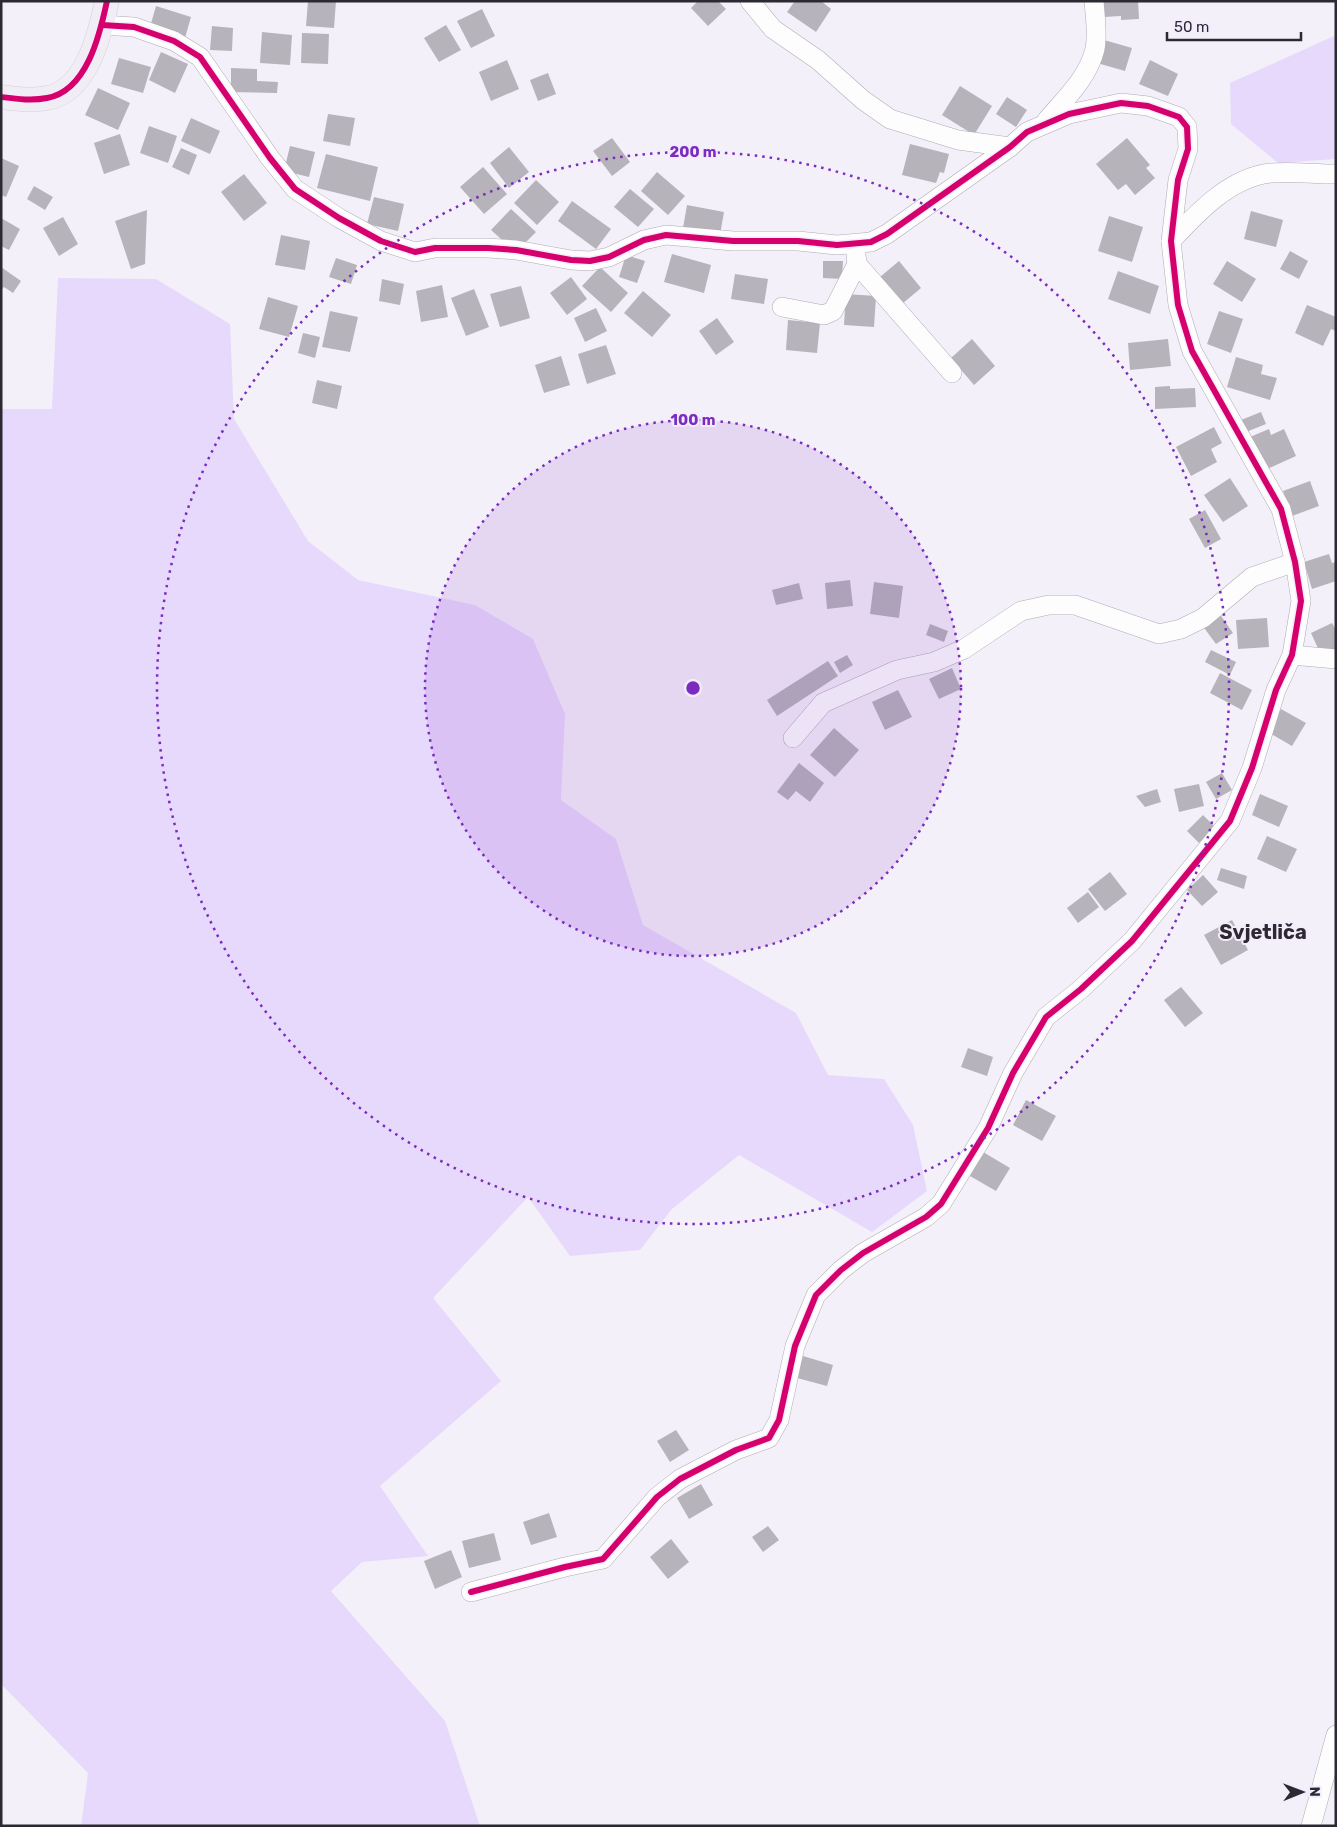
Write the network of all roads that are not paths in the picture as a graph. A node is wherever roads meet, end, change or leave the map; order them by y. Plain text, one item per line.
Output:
1 (107, 1) edge
2 (750, 1) edge
3 (1094, 1) edge
4 (102, 24) junction
5 (1, 97) edge
6 (1043, 125) junction
7 (1010, 147) junction
8 (1336, 174) edge
9 (1171, 241) junction
10 (855, 245) junction
11 (856, 264) junction
12 (782, 307) dead end
13 (952, 372) dead end
14 (1295, 562) junction
15 (1292, 656) junction
16 (1336, 660) edge
17 (793, 738) dead end
18 (471, 1592) dead end
19 (1336, 1735) edge
20 (1313, 1824) edge

1 - 4 main road
2 - 7 street
3 - 6 street
4 - 5 main road
4 - 10 street
6 - 7 street
6 - 9 street
7 - 10 street
8 - 9 street
9 - 14 street
10 - 11 street
11 - 12 street
11 - 13 street
14 - 15 street
14 - 17 street
15 - 16 street
15 - 18 street
19 - 20 street

